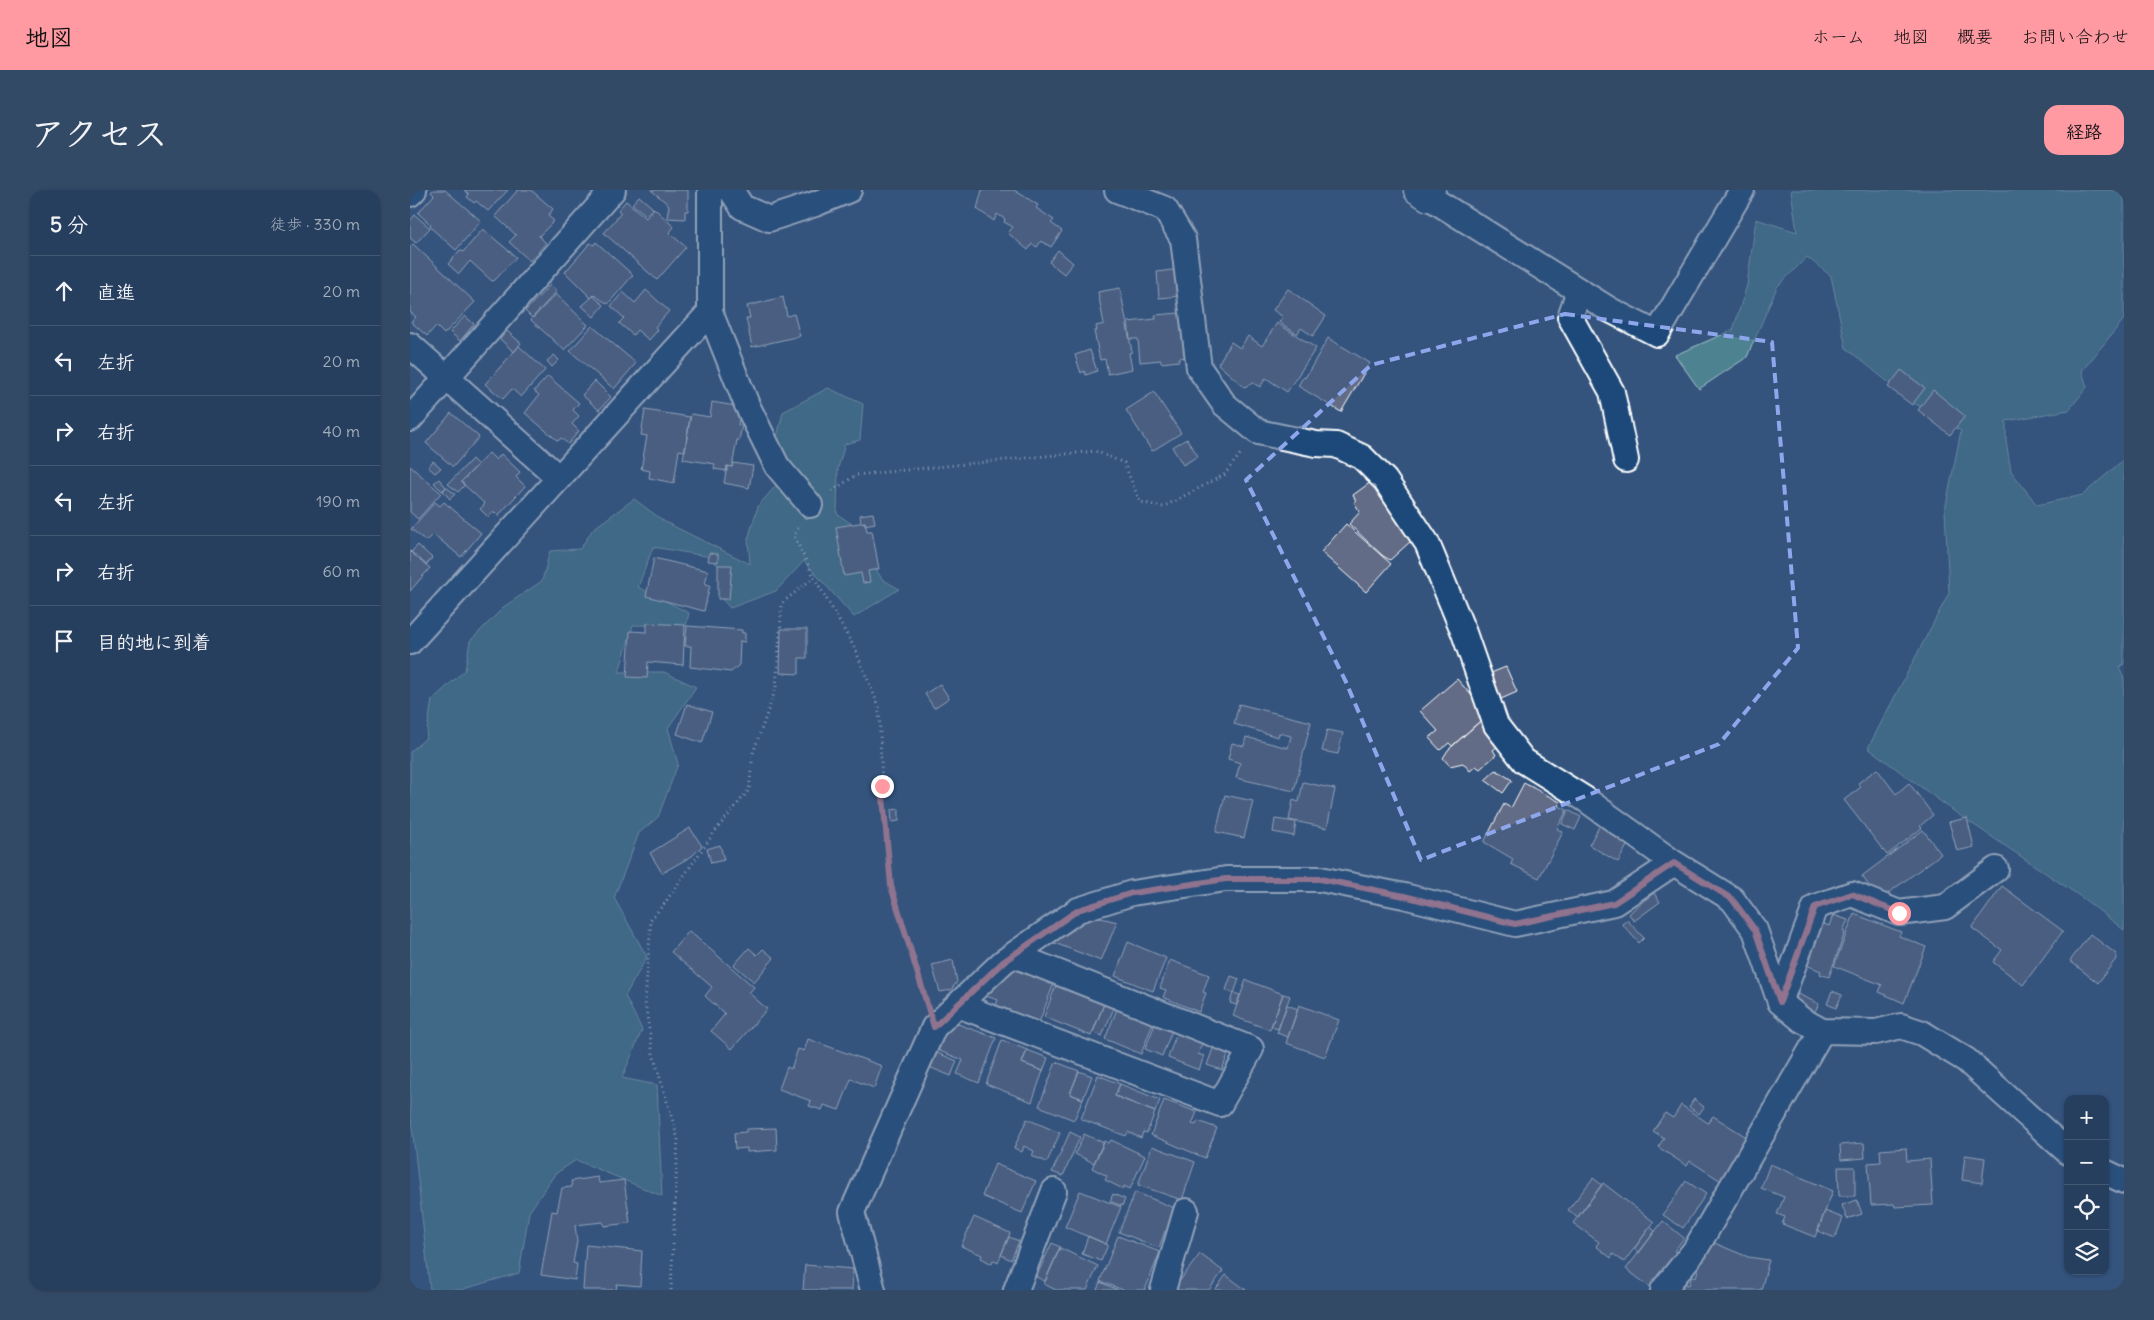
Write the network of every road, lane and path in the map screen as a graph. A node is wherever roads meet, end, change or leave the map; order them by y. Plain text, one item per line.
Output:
1 (414, 190) edge
2 (614, 190) edge
3 (710, 190) edge
4 (731, 190) edge
5 (849, 190) edge
6 (1117, 190) edge
7 (1742, 190) edge
8 (1427, 192) edge
9 (410, 194) edge
10 (1580, 291) junction
11 (710, 312) junction
12 (410, 345) edge
13 (448, 378) junction
14 (410, 419) edge
15 (1258, 432) junction
16 (1626, 460) dead end
17 (559, 478) junction
18 (810, 505) junction
19 (814, 577) junction
20 (410, 642) edge
21 (1674, 863) junction
22 (1996, 869) dead end
23 (1014, 955) junction
24 (1780, 1002) junction
25 (958, 1005) junction
26 (934, 1027) junction
27 (1822, 1030) junction
28 (2064, 1148) edge
29 (2109, 1174) edge
30 (2124, 1181) edge
31 (1054, 1191) dead end
32 (1186, 1211) dead end
33 (671, 1290) edge
34 (873, 1290) edge
35 (1016, 1290) edge
36 (1163, 1290) edge
37 (1663, 1290) edge

1 - 9 street
2 - 13 street
3 - 11 street
4 - 5 street
6 - 15 street
7 - 10 street
8 - 10 street
10 - 16 street
11 - 17 street
11 - 18 street
12 - 13 street
13 - 14 street
13 - 17 street
15 - 18 path
15 - 21 street
17 - 20 street
18 - 19 path
19 - 26 path
19 - 33 path
21 - 23 street
21 - 24 street
22 - 24 street
23 - 25 street
23 - 25 street
24 - 27 street
25 - 26 street
26 - 34 street
27 - 28 street
27 - 37 street
29 - 30 street
31 - 35 street
32 - 36 street

